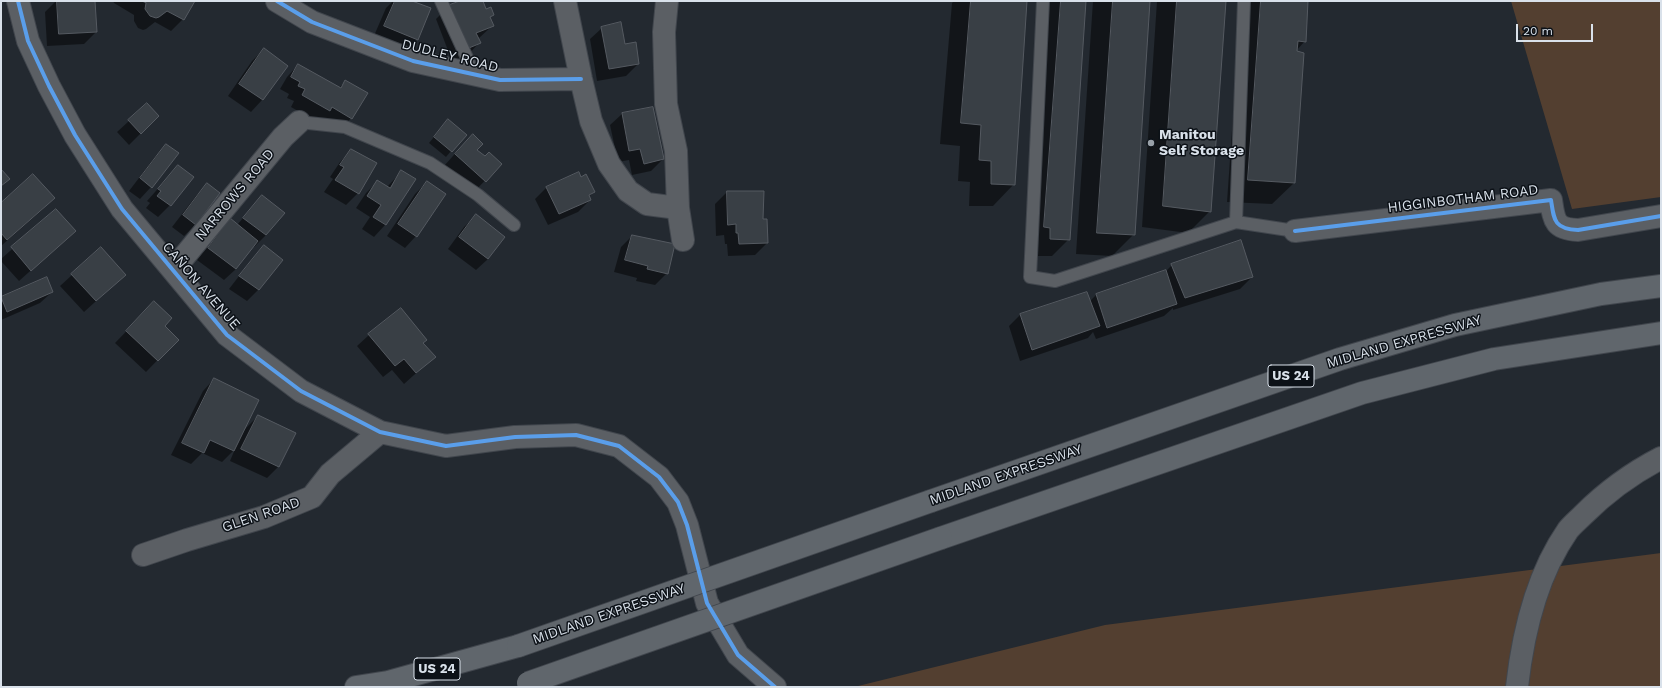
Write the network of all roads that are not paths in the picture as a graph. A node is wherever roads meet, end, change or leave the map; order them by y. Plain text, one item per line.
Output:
1 (18, 1) edge
2 (277, 1) edge
3 (441, 1) edge
4 (565, 1) edge
5 (667, 1) edge
6 (1043, 1) edge
7 (1244, 1) edge
8 (472, 74) junction
9 (581, 79) junction
10 (299, 122) joint
11 (678, 208) junction
12 (1661, 216) edge
13 (1236, 222) junction
14 (514, 225) dead end
15 (1295, 231) joint
16 (683, 240) dead end
17 (173, 270) junction
18 (1661, 286) edge
19 (1661, 333) edge
20 (380, 432) junction
21 (1661, 458) edge
22 (143, 554) dead end
23 (521, 685) edge
24 (356, 687) edge
25 (775, 687) edge
26 (1517, 687) edge

1 - 17 street, CAÑON AVENUE
2 - 8 street, DUDLEY ROAD
3 - 8 lane
4 - 9 street
5 - 11 street
6 - 13 lane
7 - 13 lane
8 - 9 street, DUDLEY ROAD
9 - 11 street
10 - 14 lane
10 - 17 street, NARROWS ROAD
11 - 16 street
12 - 15 street, HIGGINBOTHAM ROAD
13 - 15 lane
17 - 20 street, CAÑON AVENUE
18 - 24 highway, MIDLAND EXPRESSWAY / US 24, bridge
19 - 23 highway, bridge
20 - 22 street, GLEN ROAD
20 - 25 street, CAÑON AVENUE
21 - 26 street

